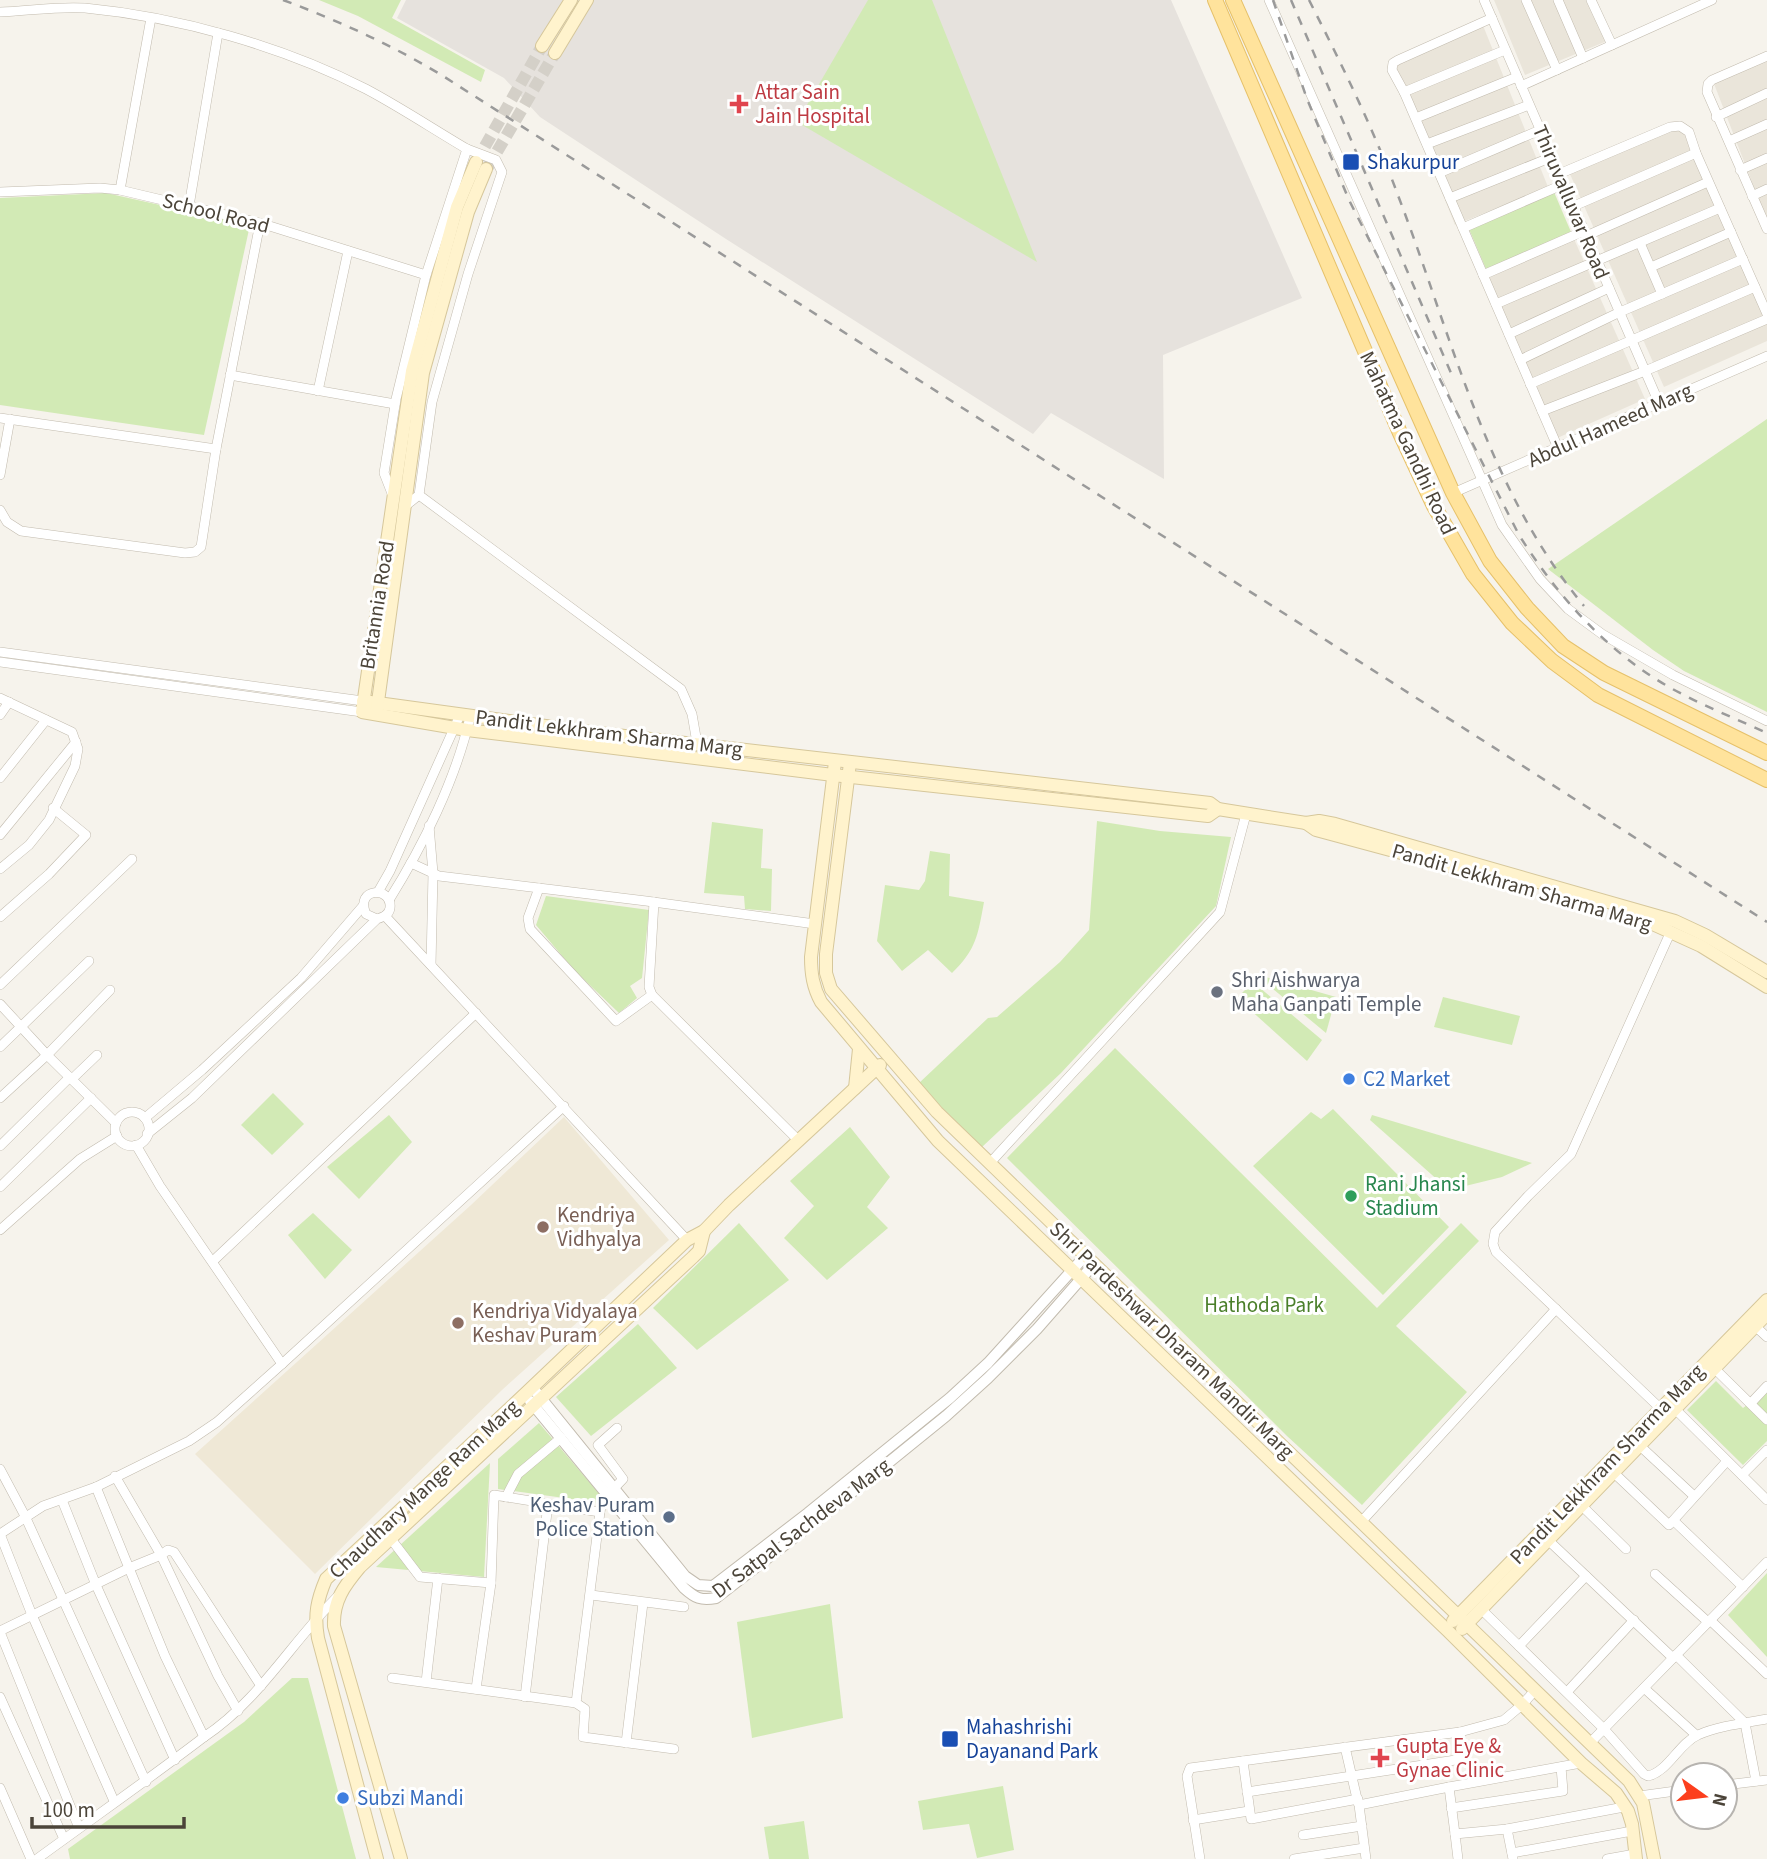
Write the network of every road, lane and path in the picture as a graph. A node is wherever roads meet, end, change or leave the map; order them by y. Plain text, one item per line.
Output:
1 (571, 0) edge
2 (587, 0) edge
3 (1207, 0) edge
4 (1269, 0) edge
5 (1484, 0) edge
6 (1526, 0) edge
7 (1558, 0) edge
8 (1591, 0) edge
9 (1712, 0) edge
10 (1238, 1) edge
11 (1218, 7) edge
12 (0, 12) edge
13 (151, 18) junction
14 (1492, 18) junction
15 (218, 33) junction
16 (1612, 45) junction
17 (542, 46) tunnel mouth
18 (1505, 50) junction
19 (555, 53) tunnel mouth
20 (1767, 56) edge
21 (1583, 58) junction
22 (1557, 70) junction
23 (1519, 82) junction
24 (1404, 92) junction
25 (1767, 93) edge
26 (1530, 105) junction
27 (1716, 117) junction
28 (1416, 118) junction
29 (1767, 124) edge
30 (1540, 130) junction
31 (1729, 141) junction
32 (1427, 144) junction
33 (467, 149) junction
34 (1696, 153) junction
35 (1552, 157) junction
36 (1767, 158) edge
37 (1740, 170) junction
38 (1439, 173) junction
39 (1559, 174) junction
40 (1708, 182) junction
41 (1564, 184) junction
42 (1767, 189) edge
43 (120, 190) junction
44 (0, 192) edge
45 (1752, 196) junction
46 (1450, 198) junction
47 (189, 206) junction
48 (1574, 206) junction
49 (1720, 208) junction
50 (260, 223) junction
51 (1766, 223) edge
52 (1463, 228) junction
53 (1731, 232) junction
54 (1585, 233) junction
55 (1640, 243) junction
56 (348, 251) junction
57 (1743, 259) junction
58 (1597, 261) junction
59 (1651, 267) junction
60 (426, 275) junction
61 (1483, 275) junction
62 (1609, 288) junction
63 (1755, 288) junction
64 (1662, 294) junction
65 (1496, 304) junction
66 (1620, 313) junction
67 (1767, 316) edge
68 (1509, 334) junction
69 (1632, 341) junction
70 (1767, 356) edge
71 (1520, 360) junction
72 (1645, 371) junction
73 (230, 375) junction
74 (1530, 384) junction
75 (318, 391) junction
76 (1659, 403) junction
77 (395, 404) junction
78 (1542, 411) junction
79 (5, 419) edge
80 (1558, 448) junction
81 (216, 449) junction
82 (0, 475) edge
83 (1482, 481) junction
84 (1452, 493) junction
85 (419, 495) junction
86 (394, 498) junction
87 (404, 507) junction
88 (0, 510) edge
89 (0, 652) edge
90 (0, 662) edge
91 (5, 700) edge
92 (363, 707) junction
93 (377, 709) junction
94 (0, 715) edge
95 (46, 720) junction
96 (1767, 721) edge
97 (463, 722) junction
98 (76, 742) junction
99 (697, 743) junction
100 (1767, 753) edge
101 (850, 763) junction
102 (834, 768) junction
103 (848, 777) junction
104 (0, 778) edge
105 (1767, 780) edge
106 (54, 808) junction
107 (1218, 809) junction
108 (1245, 814) junction
109 (429, 825) junction
110 (0, 835) edge
111 (132, 859) dead end
112 (411, 863) junction
113 (0, 869) edge
114 (433, 873) junction
115 (539, 888) junction
116 (378, 892) junction
117 (388, 900) junction
118 (654, 902) junction
119 (363, 906) junction
120 (381, 917) junction
121 (0, 918) edge
122 (815, 925) junction
123 (1673, 926) junction
124 (89, 961) dead end
125 (430, 964) junction
126 (1767, 972) edge
127 (0, 985) edge
128 (1767, 987) edge
129 (110, 990) dead end
130 (652, 995) junction
131 (0, 1004) edge
132 (476, 1013) junction
133 (21, 1027) junction
134 (0, 1047) edge
135 (859, 1049) junction
136 (47, 1055) junction
137 (97, 1055) dead end
138 (889, 1057) junction
139 (876, 1069) junction
140 (71, 1078) junction
141 (855, 1087) junction
142 (0, 1098) edge
143 (91, 1098) junction
144 (564, 1106) junction
145 (145, 1118) junction
146 (116, 1123) junction
147 (148, 1134) junction
148 (117, 1136) junction
149 (798, 1140) junction
150 (136, 1145) junction
151 (0, 1146) edge
152 (990, 1163) junction
153 (0, 1187) edge
154 (0, 1230) edge
155 (704, 1231) junction
156 (687, 1240) junction
157 (1090, 1260) junction
158 (213, 1261) junction
159 (1077, 1275) junction
160 (1767, 1300) edge
161 (1556, 1309) junction
162 (1767, 1314) edge
163 (1755, 1326) junction
164 (1767, 1336) edge
165 (282, 1364) junction
166 (1714, 1368) junction
167 (1767, 1386) edge
168 (533, 1396) junction
169 (1751, 1403) junction
170 (1667, 1407) junction
171 (1767, 1420) edge
172 (617, 1428) dead end
173 (561, 1438) junction
174 (1639, 1445) junction
175 (1767, 1451) edge
176 (1727, 1461) junction
177 (0, 1469) edge
178 (1613, 1472) junction
179 (1742, 1475) junction
180 (116, 1476) junction
181 (96, 1487) junction
182 (610, 1492) junction
183 (1694, 1496) junction
184 (506, 1497) junction
185 (62, 1500) junction
186 (1767, 1500) edge
187 (548, 1504) junction
188 (1581, 1505) junction
189 (600, 1512) junction
190 (26, 1516) junction
191 (1674, 1521) junction
192 (1361, 1522) junction
193 (0, 1534) edge
194 (391, 1539) junction
195 (1548, 1540) junction
196 (1626, 1549) dead end
197 (161, 1555) junction
198 (1767, 1562) edge
199 (129, 1568) junction
200 (1655, 1574) dead end
201 (1586, 1576) junction
202 (438, 1578) junction
203 (491, 1583) junction
204 (96, 1585) junction
205 (1743, 1587) junction
206 (340, 1593) junction
207 (591, 1595) junction
208 (63, 1601) junction
209 (643, 1603) junction
210 (684, 1607) dead end
211 (1481, 1609) junction
212 (33, 1615) junction
213 (315, 1618) junction
214 (1463, 1619) junction
215 (1634, 1620) junction
216 (1709, 1621) junction
217 (0, 1631) edge
218 (1449, 1632) junction
219 (1519, 1646) junction
220 (1675, 1656) junction
221 (1767, 1674) edge
222 (392, 1678) dead end
223 (426, 1682) junction
224 (261, 1686) junction
225 (1644, 1688) junction
226 (476, 1689) junction
227 (1535, 1690) junction
228 (1567, 1692) junction
229 (0, 1697) edge
230 (525, 1697) junction
231 (576, 1703) junction
232 (1523, 1704) junction
233 (238, 1711) junction
234 (1767, 1719) edge
235 (1745, 1723) junction
236 (1604, 1729) junction
237 (1460, 1732) junction
238 (1696, 1735) junction
239 (204, 1737) junction
240 (626, 1743) junction
241 (1590, 1743) junction
242 (1345, 1747) junction
243 (674, 1749) dead end
244 (175, 1760) junction
245 (1243, 1761) junction
246 (1581, 1763) junction
247 (1561, 1767) junction
248 (1352, 1776) junction
249 (1767, 1780) edge
250 (1756, 1781) junction
251 (146, 1782) junction
252 (1739, 1783) edge
253 (1449, 1787) junction
254 (0, 1788) edge
255 (1247, 1792) junction
256 (1669, 1792) edge
257 (1639, 1796) junction
258 (114, 1801) junction
259 (1358, 1802) junction
260 (1625, 1807) junction
261 (1451, 1808) junction
262 (1249, 1811) junction
263 (1193, 1820) junction
264 (1362, 1826) junction
265 (79, 1828) junction
266 (1507, 1829) junction
267 (1632, 1830) junction
268 (1304, 1835) dead end
269 (1455, 1835) junction
270 (64, 1839) junction
271 (1364, 1848) junction
272 (1513, 1856) edge
273 (1636, 1857) edge
274 (31, 1859) edge
275 (37, 1859) edge
276 (377, 1859) edge
277 (401, 1859) edge
278 (1200, 1859) edge
279 (1294, 1859) edge
280 (1366, 1859) edge
281 (1458, 1859) edge
282 (1607, 1859) edge
283 (1654, 1859) edge

1 - 17 main road
2 - 19 main road
3 - 11 street
4 - 83 street
5 - 14 street, Thiruvalluvar Road
6 - 22 street
7 - 21 street
8 - 16 street
9 - 16 street
10 - 84 main road, Mahatma Gandhi Road
11 - 105 main road, Mahatma Gandhi Road
12 - 13 street
13 - 15 street
13 - 43 street
14 - 18 street, Thiruvalluvar Road
14 - 24 street
15 - 33 street
15 - 47 street
16 - 21 street
18 - 23 street, Thiruvalluvar Road
18 - 24 street
20 - 27 street
21 - 22 street
22 - 23 street
23 - 26 street, Thiruvalluvar Road
23 - 28 street
24 - 28 street
25 - 27 street
26 - 30 street, Thiruvalluvar Road
26 - 32 street
27 - 31 street
28 - 32 street
29 - 31 street
30 - 35 street, Thiruvalluvar Road
30 - 38 street
31 - 37 street
32 - 38 street
33 - 60 street
33 - 85 street
34 - 39 street
34 - 40 street
34 - 48 street
35 - 39 street, Thiruvalluvar Road
35 - 46 street
36 - 37 street
37 - 45 street
38 - 46 street
39 - 41 street, Thiruvalluvar Road
40 - 49 street
40 - 54 street
41 - 48 street, Thiruvalluvar Road
41 - 52 street
42 - 45 street
43 - 44 street, School Road
43 - 47 street, School Road
45 - 51 street
46 - 52 street
47 - 50 street, School Road
48 - 54 street, Thiruvalluvar Road
49 - 53 street
49 - 55 street
50 - 56 street, School Road
50 - 73 street
52 - 61 street
53 - 57 street
53 - 59 street
54 - 58 street, Thiruvalluvar Road
54 - 61 street
55 - 58 street
55 - 59 street
56 - 60 street, School Road
56 - 75 street
57 - 63 street
57 - 64 street
58 - 62 street, Thiruvalluvar Road
58 - 65 street
59 - 64 street
60 - 77 street
61 - 65 street
62 - 66 street, Thiruvalluvar Road
62 - 68 street
63 - 67 street
63 - 69 street
64 - 66 street
65 - 68 street
66 - 69 street, Thiruvalluvar Road
66 - 71 street
67 - 72 street
68 - 71 street
69 - 72 street, Thiruvalluvar Road
69 - 74 street
70 - 76 street, Abdul Hameed Marg
71 - 74 street
72 - 76 street, Thiruvalluvar Road
72 - 78 street
73 - 75 street
73 - 81 street
74 - 78 street
75 - 77 street
76 - 80 street, Abdul Hameed Marg
77 - 86 street
78 - 80 street
79 - 81 street
79 - 82 street
80 - 83 street, Abdul Hameed Marg
81 - 88 street
83 - 84 street, Abdul Hameed Marg
83 - 96 street
84 - 100 main road, Mahatma Gandhi Road
85 - 87 street
85 - 99 street
86 - 87 main road, Britannia Road
86 - 92 main road, Britannia Road
87 - 93 main road, Britannia Road
89 - 92 street, Pandit Lekkhram Sharma Marg
90 - 92 street
91 - 94 street
91 - 95 street
92 - 93 main road, Pandit Lekkhram Sharma Marg
93 - 97 main road, Pandit Lekkhram Sharma Marg
95 - 98 street
95 - 104 street
97 - 99 main road, Pandit Lekkhram Sharma Marg
97 - 102 main road, Pandit Lekkhram Sharma Marg
97 - 109 street
97 - 116 street
98 - 106 street
98 - 110 street
99 - 102 main road, Pandit Lekkhram Sharma Marg
101 - 102 main road, Pandit Lekkhram Sharma Marg
101 - 103 main road, Shri Pardeshwar Dharam Mandir Marg
101 - 107 main road, Pandit Lekkhram Sharma Marg
102 - 103 main road, Pandit Lekkhram Sharma Marg
102 - 122 main road, Shri Pardeshwar Dharam Mandir Marg
103 - 107 main road, Pandit Lekkhram Sharma Marg
103 - 138 main road, Shri Pardeshwar Dharam Mandir Marg
106 - 113 street
106 - 121 street
107 - 108 main road, Pandit Lekkhram Sharma Marg
108 - 123 main road, Pandit Lekkhram Sharma Marg
108 - 152 street
109 - 112 street
109 - 114 street
111 - 127 street
112 - 114 street
112 - 117 street
114 - 115 street
114 - 125 street
115 - 118 street
115 - 130 street
116 - 117 street
116 - 119 street
117 - 120 street
118 - 122 street
118 - 130 street
119 - 120 street
119 - 145 street
120 - 125 street
120 - 147 street
122 - 135 main road, Shri Pardeshwar Dharam Mandir Marg
123 - 126 main road, Pandit Lekkhram Sharma Marg
123 - 128 main road, Pandit Lekkhram Sharma Marg
123 - 161 street
124 - 133 street
125 - 132 street
129 - 136 street
130 - 149 street
131 - 133 street
132 - 144 street
132 - 158 street
133 - 134 street
133 - 136 street
135 - 139 main road, Shri Pardeshwar Dharam Mandir Marg
135 - 141 main road
136 - 140 street
136 - 142 street
137 - 140 street
138 - 139 main road, Chaudhary Mange Ram Marg
138 - 152 main road, Shri Pardeshwar Dharam Mandir Marg
139 - 141 main road, Chaudhary Mange Ram Marg
139 - 159 main road, Shri Pardeshwar Dharam Mandir Marg
140 - 143 street
140 - 151 street
141 - 149 main road, Chaudhary Mange Ram Marg
143 - 146 street
143 - 153 street
144 - 156 street
144 - 165 street
145 - 146 street
145 - 147 street
146 - 148 street
147 - 150 street
148 - 150 street
148 - 154 street
149 - 155 main road, Chaudhary Mange Ram Marg
150 - 158 street
152 - 157 main road, Shri Pardeshwar Dharam Mandir Marg
155 - 156 main road, Chaudhary Mange Ram Marg
155 - 168 main road, Chaudhary Mange Ram Marg
156 - 168 main road, Chaudhary Mange Ram Marg
157 - 159 street, Dr Satpal Sachdeva Marg
157 - 192 main road, Shri Pardeshwar Dharam Mandir Marg
158 - 165 street
159 - 182 street, Dr Satpal Sachdeva Marg
159 - 218 main road, Shri Pardeshwar Dharam Mandir Marg
160 - 170 main road, Pandit Lekkhram Sharma Marg
161 - 170 street
161 - 192 street
162 - 163 main road, Pandit Lekkhram Sharma Marg
163 - 164 street
163 - 166 main road, Pandit Lekkhram Sharma Marg
165 - 180 street
166 - 169 street
166 - 170 main road, Pandit Lekkhram Sharma Marg
167 - 169 street
168 - 173 street, Dr Satpal Sachdeva Marg
168 - 182 street
168 - 194 main road, Chaudhary Mange Ram Marg
168 - 213 main road, Chaudhary Mange Ram Marg
169 - 171 street
170 - 174 main road, Pandit Lekkhram Sharma Marg
170 - 176 street
170 - 214 main road, Pandit Lekkhram Sharma Marg
172 - 182 street
173 - 182 street, Dr Satpal Sachdeva Marg
173 - 184 street
174 - 178 main road, Pandit Lekkhram Sharma Marg
174 - 183 street
175 - 179 street
176 - 179 street
176 - 183 street
177 - 190 street
178 - 188 main road, Pandit Lekkhram Sharma Marg
178 - 191 street
179 - 186 street
180 - 181 street
180 - 197 street
181 - 185 street
181 - 199 street
182 - 189 street
183 - 191 street
184 - 187 street
184 - 203 street
185 - 190 street
185 - 204 street
187 - 189 street
187 - 230 street
188 - 195 main road, Pandit Lekkhram Sharma Marg
188 - 196 street
189 - 207 street
190 - 193 street
190 - 208 street
191 - 205 street
192 - 214 main road, Shri Pardeshwar Dharam Mandir Marg
193 - 212 street
194 - 202 street
194 - 206 main road, Chaudhary Mange Ram Marg
195 - 201 street
195 - 211 main road, Pandit Lekkhram Sharma Marg
197 - 199 street
197 - 224 street
197 - 233 street
198 - 205 street
199 - 204 street
199 - 239 street
200 - 216 street
201 - 215 street
201 - 219 street
202 - 203 street
202 - 223 street
203 - 226 street
204 - 208 street
204 - 244 street
205 - 216 street
206 - 213 street
206 - 277 main road, Chaudhary Mange Ram Marg
207 - 209 street
207 - 231 street
208 - 212 street
208 - 251 street
209 - 210 street
209 - 240 street
211 - 214 main road, Pandit Lekkhram Sharma Marg
211 - 219 street
212 - 217 street
212 - 258 street
213 - 224 street
213 - 276 main road, Chaudhary Mange Ram Marg
214 - 218 main road, Pandit Lekkhram Sharma Marg
214 - 227 main road, Shri Pardeshwar Dharam Mandir Marg
215 - 220 street
215 - 228 street
216 - 220 street
216 - 221 street
217 - 265 street
218 - 232 main road, Shri Pardeshwar Dharam Mandir Marg
219 - 228 street
220 - 225 street
220 - 235 street
222 - 223 street
223 - 226 street
224 - 233 street
225 - 236 street
225 - 238 street
226 - 230 street
227 - 232 street
227 - 241 main road, Shri Pardeshwar Dharam Mandir Marg
228 - 236 street
229 - 270 street
230 - 231 street
231 - 240 street
232 - 237 street
232 - 246 main road, Shri Pardeshwar Dharam Mandir Marg
233 - 239 street
234 - 235 street
235 - 238 street
235 - 250 street
236 - 238 street
236 - 241 street
237 - 242 street
237 - 248 street
239 - 244 street
240 - 243 street
241 - 257 main road, Shri Pardeshwar Dharam Mandir Marg
242 - 245 street
242 - 248 street
244 - 251 street
245 - 255 street
245 - 263 street
246 - 247 street
246 - 260 main road, Shri Pardeshwar Dharam Mandir Marg
247 - 253 street
247 - 261 street
248 - 255 street
248 - 259 street
249 - 250 street
250 - 252 street
251 - 258 street
253 - 259 street
253 - 261 street
254 - 274 street
255 - 262 street
256 - 257 street
257 - 283 main road, Shri Pardeshwar Dharam Mandir Marg
258 - 265 street
259 - 262 street
259 - 264 street
260 - 266 street
260 - 267 main road, Shri Pardeshwar Dharam Mandir Marg
261 - 269 street
262 - 263 street
263 - 278 street
264 - 268 street
264 - 271 street
265 - 270 street
266 - 269 street
266 - 272 street
267 - 272 street
267 - 273 main road, Shri Pardeshwar Dharam Mandir Marg
269 - 281 street
270 - 275 street
271 - 279 street
271 - 280 street
273 - 282 street

